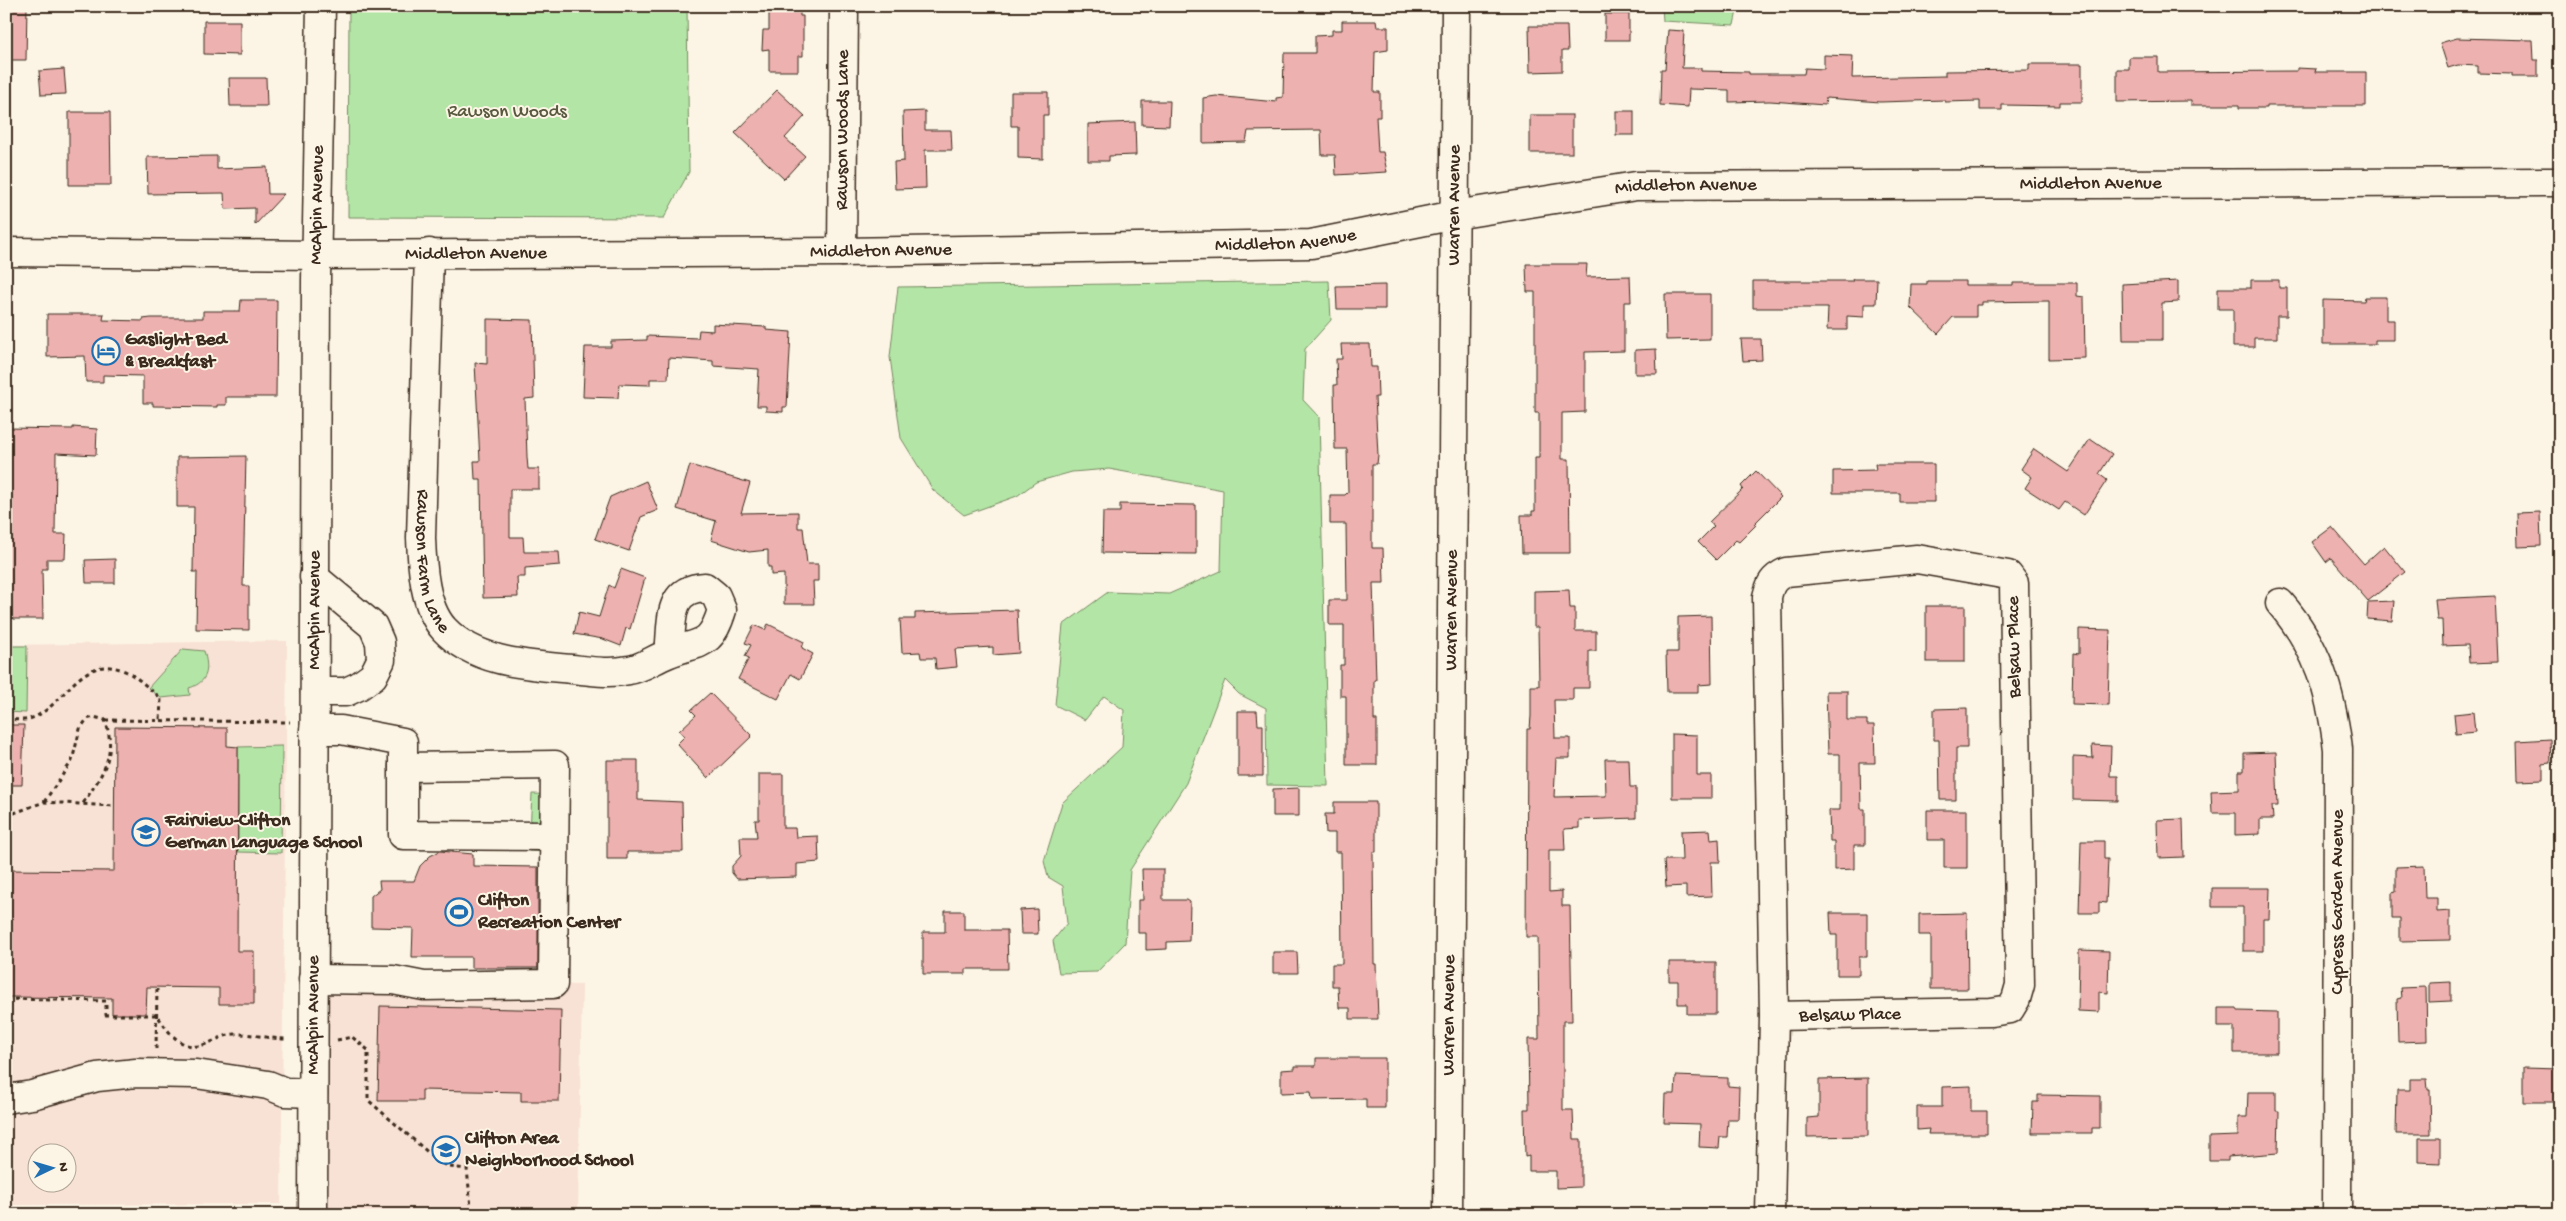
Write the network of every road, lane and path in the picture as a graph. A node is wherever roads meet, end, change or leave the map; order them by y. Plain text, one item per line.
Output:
1 (321, 6) edge
2 (844, 6) edge
3 (1456, 6) edge
4 (2560, 182) edge
5 (1455, 215) junction
6 (6, 252) edge
7 (842, 252) junction
8 (429, 254) junction
9 (316, 255) junction
10 (314, 577) junction
11 (2280, 603) dead end
12 (669, 653) dead end
13 (315, 692) junction
14 (6, 719) edge
15 (105, 720) junction
16 (160, 721) junction
17 (302, 726) junction
18 (403, 767) junction
19 (44, 802) junction
20 (82, 805) junction
21 (114, 806) dead end
22 (6, 816) edge
23 (554, 836) junction
24 (313, 980) junction
25 (157, 988) dead end
26 (6, 999) edge
27 (157, 1015) junction
28 (1774, 1016) junction
29 (156, 1038) dead end
30 (286, 1040) dead end
31 (337, 1040) dead end
32 (313, 1093) junction
33 (6, 1099) edge
34 (471, 1207) dead end
35 (313, 1215) edge
36 (1448, 1215) edge
37 (1770, 1215) edge
38 (2337, 1215) edge

1 - 9 street, McAlpin Avenue
2 - 7 street, Rawson Woods Lane
3 - 5 street, Warren Avenue
4 - 5 street, Middleton Avenue
5 - 7 street, Middleton Avenue
5 - 36 street, Warren Avenue
6 - 9 street, Middleton Avenue
7 - 8 street, Middleton Avenue
8 - 9 street, Middleton Avenue
8 - 12 street, Rawson Farm Lane
9 - 10 street, McAlpin Avenue
10 - 13 street, McAlpin Avenue
10 - 13 street
11 - 38 street, Cypress Garden Avenue
13 - 17 street, McAlpin Avenue
14 - 16 path
15 - 16 path
15 - 19 path
15 - 20 path
16 - 17 path
17 - 18 street
17 - 24 street, McAlpin Avenue
18 - 23 street
18 - 23 street
19 - 20 path
19 - 22 path
20 - 21 path
23 - 24 street
24 - 32 street, McAlpin Avenue
25 - 27 path
26 - 27 path
27 - 29 path
27 - 30 path
28 - 28 street, Belsaw Place
28 - 37 street, Belsaw Place
31 - 34 path
32 - 33 street
32 - 35 street, McAlpin Avenue

